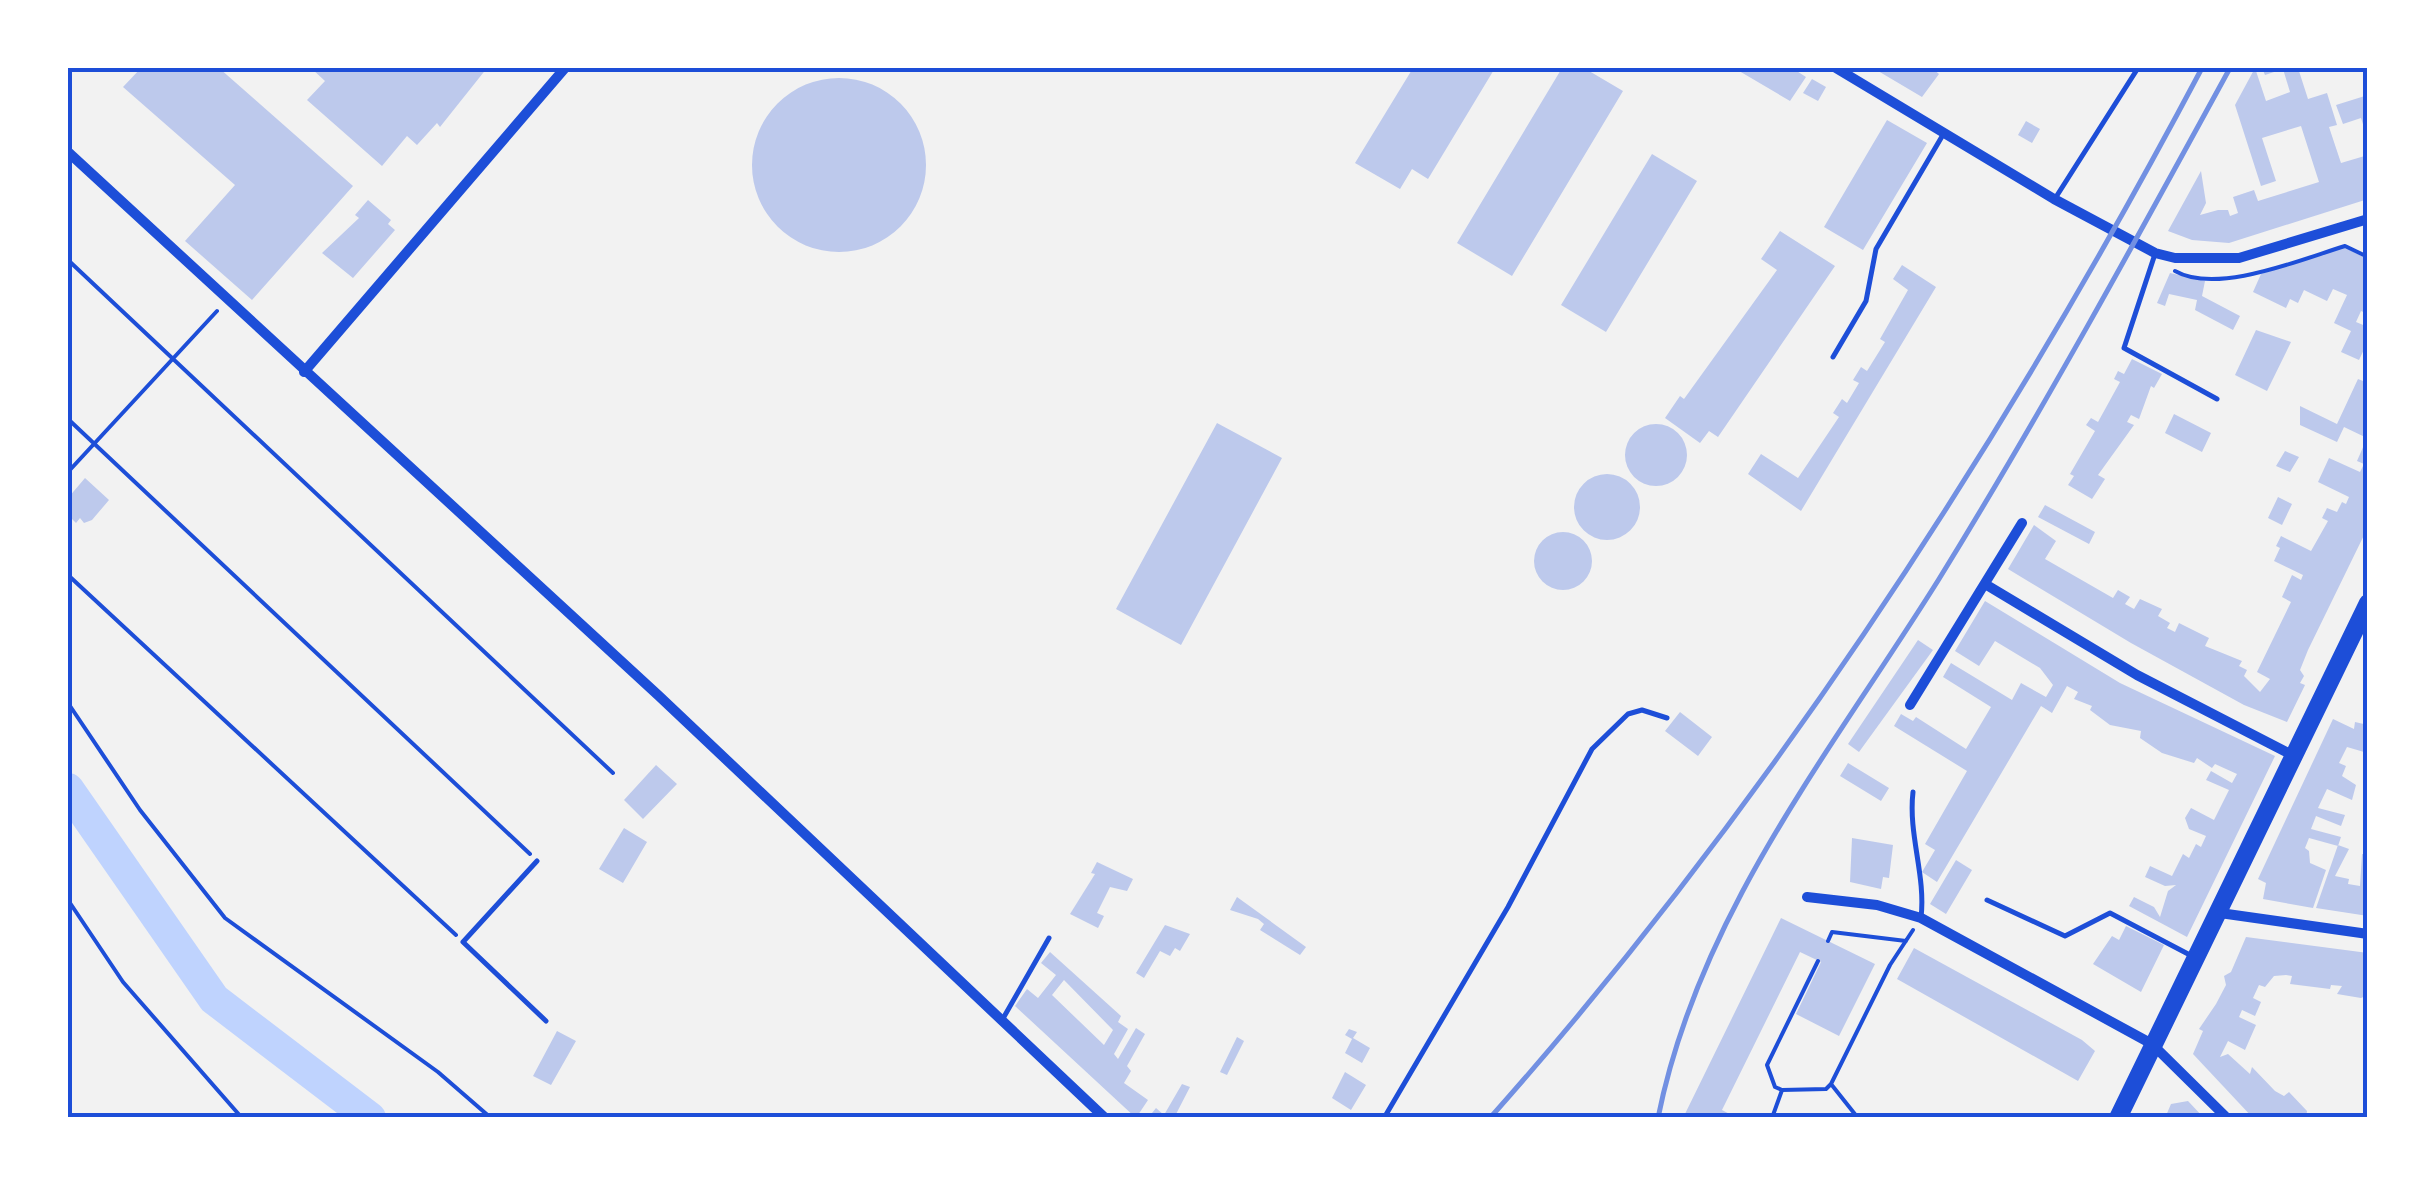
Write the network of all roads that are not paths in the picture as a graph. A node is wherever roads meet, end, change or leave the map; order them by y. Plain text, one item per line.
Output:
1 (1836, 68) edge
2 (2138, 68) edge
3 (560, 69) edge
4 (1945, 132) junction
5 (68, 152) edge
6 (2054, 199) junction
7 (2368, 219) edge
8 (2155, 253) junction
9 (1833, 357) dead end
10 (304, 372) junction
11 (2217, 399) dead end
12 (2022, 523) dead end
13 (1985, 584) junction
14 (2368, 602) edge
15 (1910, 705) dead end
16 (1668, 718) dead end
17 (2292, 755) junction
18 (1913, 792) dead end
19 (537, 861) road end
20 (1807, 896) dead end
21 (1988, 900) dead end
22 (2220, 913) junction
23 (1921, 918) junction
24 (2368, 934) edge
25 (1049, 938) dead end
26 (2197, 958) junction
27 (546, 1021) dead end
28 (1001, 1022) junction
29 (2152, 1044) junction
30 (1105, 1118) edge
31 (1384, 1118) edge
32 (2118, 1118) edge
33 (2227, 1118) edge

1 - 4 street
2 - 6 lane
3 - 10 street
4 - 6 street
4 - 9 lane
5 - 10 street
6 - 8 street
7 - 8 street
8 - 11 lane
10 - 28 street
12 - 13 street
13 - 15 street
13 - 17 street
14 - 17 main road
16 - 31 lane
17 - 22 main road
18 - 23 lane
19 - 27 lane
20 - 23 street
21 - 26 lane
22 - 24 street
22 - 26 main road
23 - 29 street
25 - 28 lane
26 - 29 main road
28 - 30 street
29 - 32 main road
29 - 33 street

